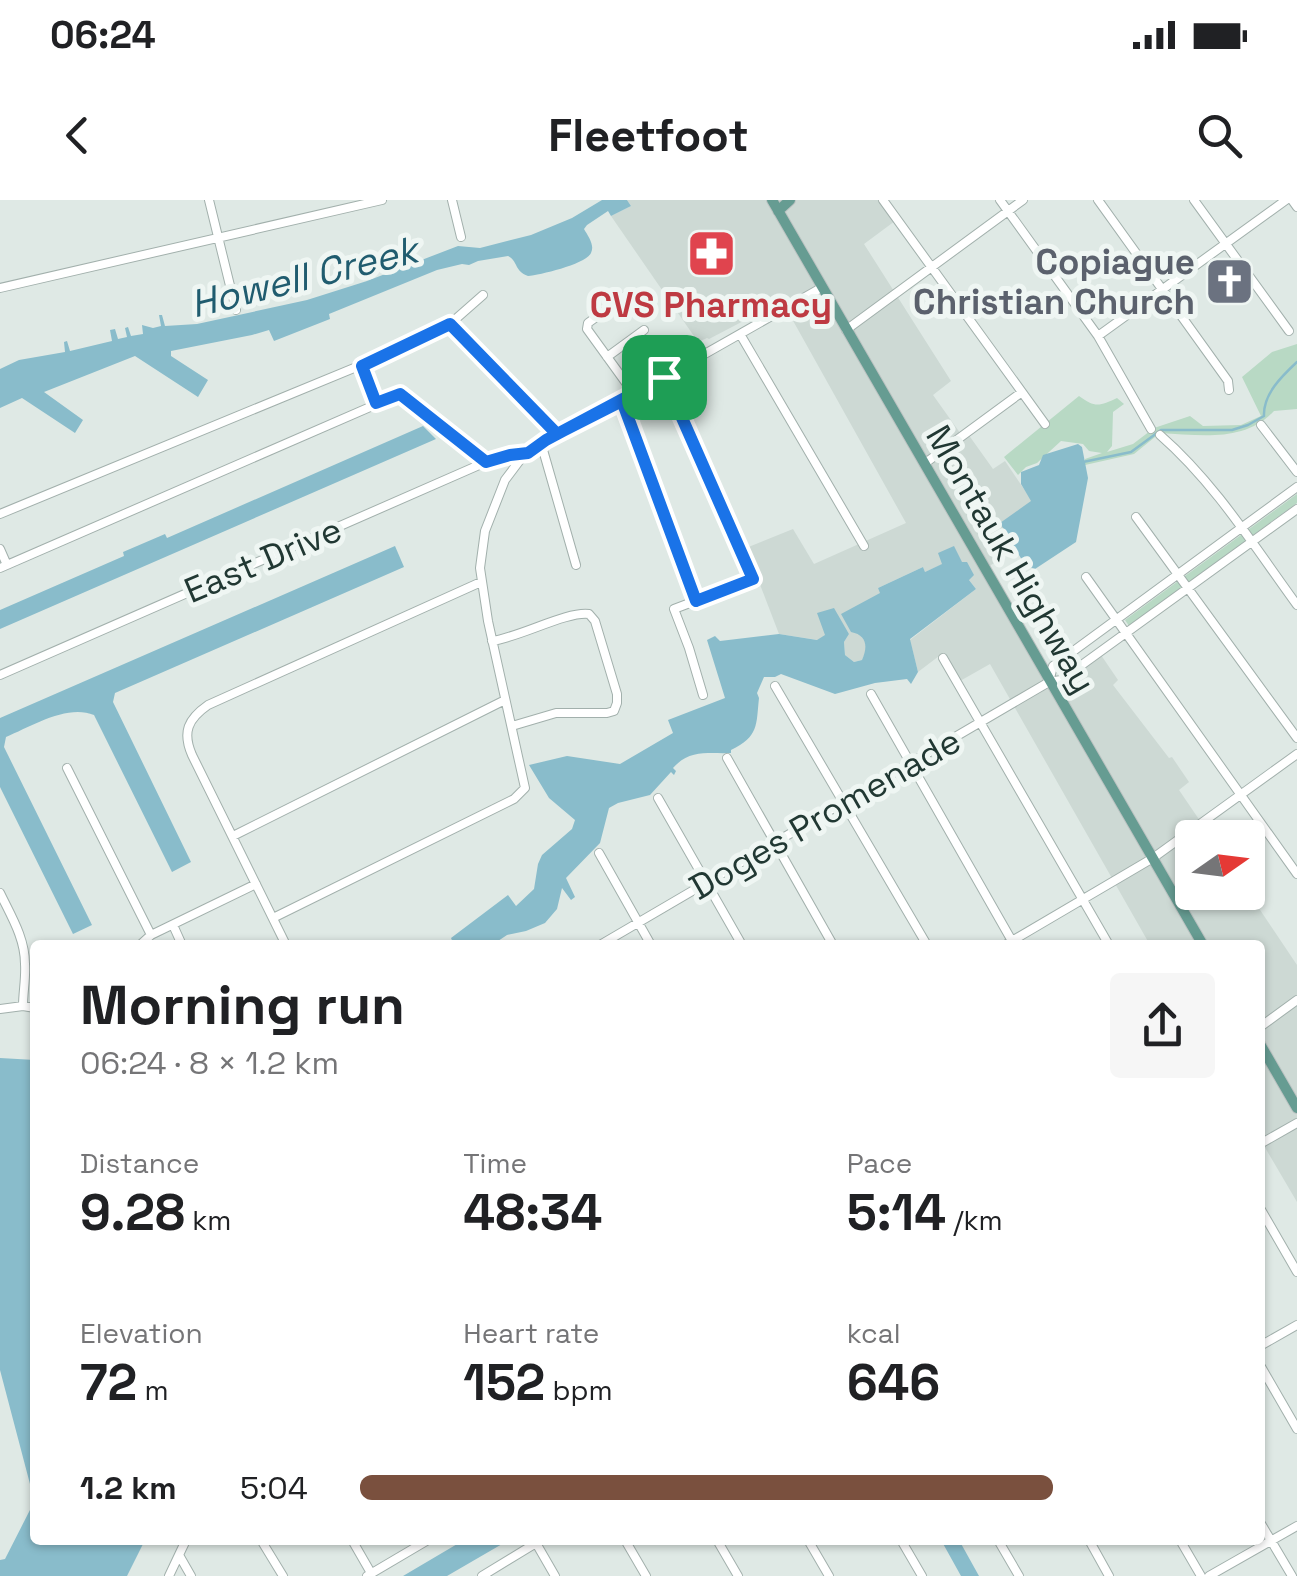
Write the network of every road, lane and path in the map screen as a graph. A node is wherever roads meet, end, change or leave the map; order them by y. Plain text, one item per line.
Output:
1 (209, 200) edge
2 (382, 200) edge
3 (452, 200) edge
4 (772, 200) edge
5 (790, 200) edge
6 (883, 200) edge
7 (1000, 200) edge
8 (1023, 200) edge
9 (1098, 200) edge
10 (1194, 200) edge
11 (1289, 200) edge
12 (1297, 207) edge
13 (778, 211) junction
14 (1008, 211) junction
15 (461, 237) dead end
16 (218, 238) junction
17 (1226, 244) junction
18 (932, 266) junction
19 (0, 288) edge
20 (822, 288) junction
21 (1163, 290) junction
22 (483, 294) dead end
23 (627, 295) dead end
24 (236, 310) dead end
25 (450, 324) junction
26 (644, 330) dead end
27 (846, 330) junction
28 (1289, 331) dead end
29 (740, 334) junction
30 (1098, 336) junction
31 (607, 357) junction
32 (362, 366) junction
33 (664, 377) junction
34 (1230, 390) dead end
35 (1022, 392) junction
36 (634, 394) junction
37 (622, 401) junction
38 (376, 403) junction
39 (1046, 424) dead end
40 (1260, 425) dead end
41 (1151, 428) dead end
42 (557, 434) junction
43 (1160, 435) dead end
44 (542, 443) junction
45 (528, 453) junction
46 (497, 459) junction
47 (486, 462) junction
48 (924, 464) junction
49 (1297, 472) edge
50 (508, 474) junction
51 (1297, 487) edge
52 (1297, 510) edge
53 (0, 514) edge
54 (1136, 517) dead end
55 (1243, 527) junction
56 (1252, 543) junction
57 (864, 546) dead end
58 (0, 549) edge
59 (576, 565) dead end
60 (3, 566) edge
61 (1178, 575) junction
62 (1086, 577) dead end
63 (481, 582) junction
64 (1188, 589) junction
65 (696, 601) junction
66 (1297, 605) edge
67 (1116, 619) junction
68 (1126, 634) junction
69 (492, 641) junction
70 (943, 658) dead end
71 (0, 674) edge
72 (1049, 682) junction
73 (775, 686) dead end
74 (703, 694) dead end
75 (871, 694) dead end
76 (505, 700) junction
77 (980, 722) junction
78 (512, 726) junction
79 (1297, 738) edge
80 (1297, 754) edge
81 (727, 758) dead end
82 (911, 764) junction
83 (67, 768) dead end
84 (1240, 794) junction
85 (658, 798) dead end
86 (844, 802) junction
87 (233, 836) junction
88 (774, 844) junction
89 (599, 853) dead end
90 (1152, 858) junction
91 (1297, 874) edge
92 (706, 883) junction
93 (256, 884) junction
94 (0, 895) edge
95 (1083, 899) junction
96 (272, 918) junction
97 (638, 923) junction
98 (173, 925) junction
99 (151, 935) junction
100 (146, 940) edge
101 (180, 940) edge
102 (283, 940) edge
103 (609, 940) edge
104 (649, 940) edge
105 (739, 940) edge
106 (830, 940) edge
107 (924, 940) edge
108 (1008, 940) edge
109 (1016, 940) edge
110 (1106, 940) edge
111 (1200, 940) edge
112 (1297, 1000) edge
113 (23, 1006) junction
114 (30, 1007) edge
115 (0, 1009) edge
116 (1265, 1022) edge
117 (1265, 1053) edge
118 (1297, 1107) edge
119 (1297, 1122) edge
120 (1265, 1141) edge
121 (1265, 1217) edge
122 (1297, 1272) edge
123 (1297, 1325) edge
124 (1265, 1343) edge
125 (1265, 1374) edge
126 (1297, 1429) edge
127 (1297, 1526) edge
128 (1265, 1531) edge
129 (1271, 1541) junction
130 (1265, 1544) edge
131 (184, 1545) edge
132 (264, 1545) edge
133 (354, 1545) edge
134 (420, 1545) edge
135 (532, 1545) edge
136 (540, 1545) edge
137 (629, 1545) edge
138 (720, 1545) edge
139 (811, 1545) edge
140 (904, 1545) edge
141 (1001, 1545) edge
142 (1092, 1545) edge
143 (1183, 1545) edge
144 (1264, 1545) edge
145 (179, 1556) junction
146 (369, 1575) edge
147 (169, 1576) edge
148 (190, 1576) edge
149 (283, 1576) edge
150 (482, 1576) edge
151 (555, 1576) edge
152 (646, 1576) edge
153 (738, 1576) edge
154 (829, 1576) edge
155 (922, 1576) edge
156 (1019, 1576) edge
157 (1110, 1576) edge
158 (1201, 1576) edge
159 (1209, 1576) edge
160 (1292, 1576) edge

1 - 16 street
2 - 16 street
3 - 15 street
4 - 13 main road, Montauk Highway
5 - 13 main road
6 - 18 street
7 - 14 street
8 - 14 street
9 - 21 street
10 - 17 street
11 - 12 street
11 - 17 street
13 - 20 main road, Montauk Highway
14 - 18 street
14 - 30 street
16 - 19 street
16 - 24 street
17 - 21 street
17 - 28 street
18 - 27 street
18 - 35 street
20 - 27 main road, Montauk Highway
20 - 29 street
21 - 30 street
21 - 34 street
22 - 25 street
23 - 31 street
25 - 32 street
25 - 42 street
26 - 31 street
27 - 48 main road, Montauk Highway
29 - 33 street
29 - 57 street
30 - 41 street
31 - 36 street
32 - 38 street
32 - 53 street
33 - 36 street
33 - 65 street
35 - 39 street
35 - 48 street
36 - 37 street
37 - 42 street
37 - 65 street
38 - 47 street
38 - 60 street
40 - 49 street
42 - 44 street
43 - 55 street
44 - 45 street
44 - 59 street
45 - 46 street, East Drive
45 - 50 street
46 - 47 street, East Drive
46 - 50 street
47 - 71 street, East Drive
48 - 72 main road, Montauk Highway
50 - 63 street
51 - 55 street
52 - 56 street, Doges Promenade
54 - 61 street
55 - 56 street
55 - 61 street
56 - 64 street, Doges Promenade
56 - 66 street
58 - 60 street
61 - 64 street
61 - 67 street
62 - 67 street
63 - 69 street
63 - 87 street
64 - 68 street, Doges Promenade
64 - 79 street
65 - 74 street
67 - 68 street
67 - 72 street
68 - 72 street, Doges Promenade
68 - 84 street
69 - 76 street
69 - 78 street
70 - 77 street
72 - 77 street, Doges Promenade
72 - 90 main road, Montauk Highway
73 - 86 street
75 - 82 street
76 - 78 street
76 - 87 street
77 - 82 street, Doges Promenade
77 - 95 street
78 - 96 street
80 - 84 street
81 - 88 street
82 - 86 street, Doges Promenade
82 - 108 street
83 - 99 street
84 - 90 street
84 - 91 street
85 - 92 street
86 - 88 street, Doges Promenade
86 - 107 street
87 - 93 street
88 - 92 street, Doges Promenade
88 - 106 street
89 - 97 street
90 - 95 street
90 - 111 main road, Montauk Highway
92 - 97 street, Doges Promenade
92 - 105 street
93 - 96 street
93 - 98 street
94 - 113 street
95 - 109 street
95 - 110 street
96 - 102 street
97 - 103 street, Doges Promenade
97 - 104 street
98 - 99 street
98 - 101 street
99 - 100 street
112 - 116 street
113 - 114 street
113 - 115 street
117 - 118 main road
119 - 120 street
121 - 122 street
123 - 124 street
125 - 126 street
127 - 129 street
128 - 129 street
129 - 130 street
129 - 160 street
131 - 145 street
132 - 149 street
133 - 146 street
134 - 146 street
135 - 150 street
136 - 151 street
137 - 152 street
138 - 153 street
139 - 154 street
140 - 155 street
141 - 156 street
142 - 157 street
143 - 158 street
144 - 159 street
145 - 147 street
145 - 148 street

